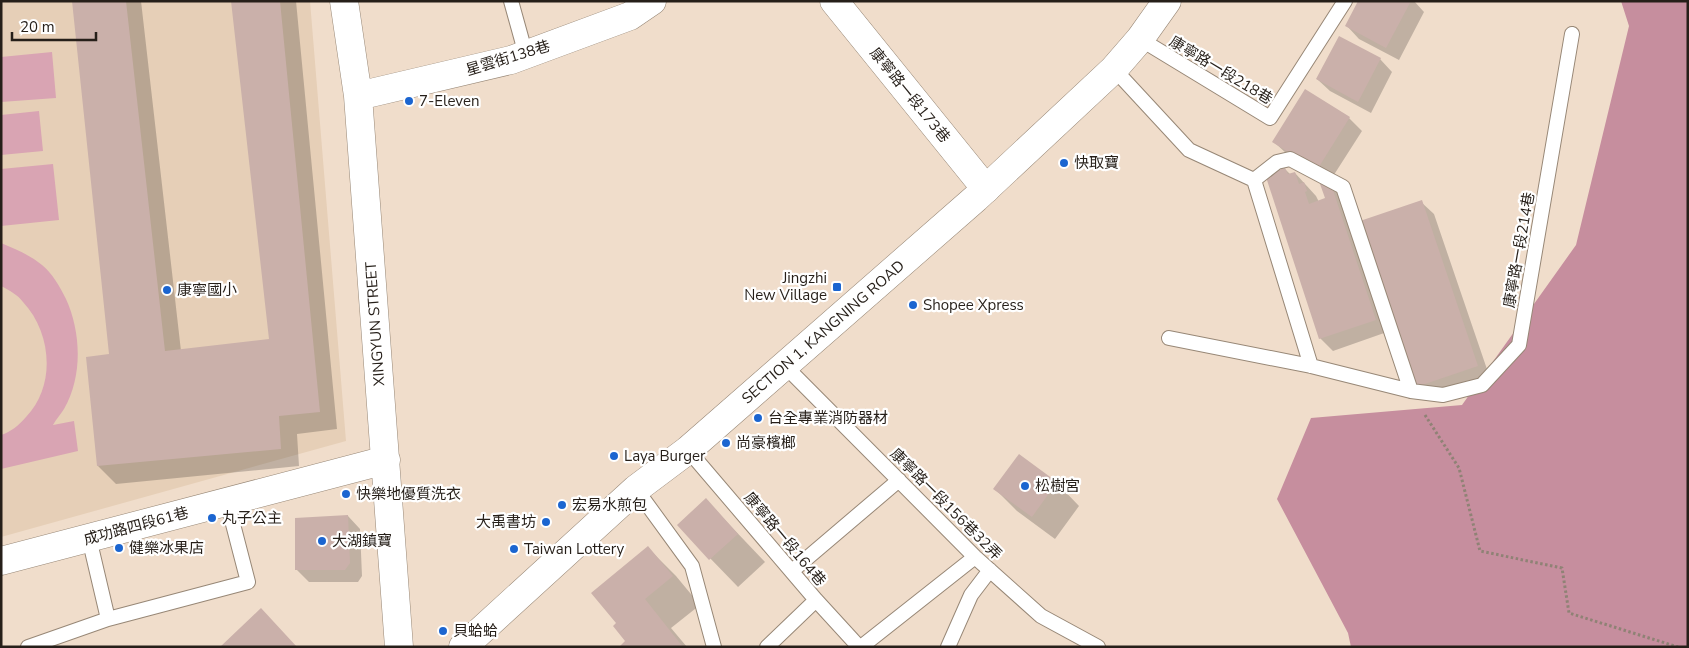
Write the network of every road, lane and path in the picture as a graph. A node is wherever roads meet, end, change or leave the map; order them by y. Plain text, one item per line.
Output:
1 (344, 1) edge
2 (511, 1) edge
3 (652, 1) edge
4 (834, 1) edge
5 (1166, 1) edge
6 (1345, 1) edge
7 (1572, 34) dead end
8 (1140, 39) junction
9 (526, 55) junction
10 (1114, 69) junction
11 (358, 96) junction
12 (1254, 180) junction
13 (986, 189) junction
14 (1169, 338) dead end
15 (786, 366) junction
16 (1310, 366) junction
17 (1411, 391) junction
18 (688, 450) junction
19 (386, 460) junction
20 (899, 480) junction
21 (636, 489) junction
22 (227, 501) junction
23 (89, 538) junction
24 (974, 557) junction
25 (1, 561) edge
26 (792, 570) junction
27 (990, 570) junction
28 (816, 600) junction
29 (108, 620) junction
30 (28, 647) edge
31 (400, 647) edge
32 (463, 647) edge
33 (714, 647) edge
34 (767, 647) edge
35 (860, 647) edge
36 (948, 647) edge
37 (1098, 647) edge
38 (1678, 647) edge

1 - 11 street, XINGYUN STREET
2 - 9 lane
3 - 9 street, 星雲街138巷
4 - 13 street, 康寧路一段173巷
5 - 8 street, SECTION 1, KANGNING ROAD
6 - 8 lane, 康寧路一段218巷
7 - 17 lane, 康寧路一段214巷
8 - 10 street, SECTION 1, KANGNING ROAD
9 - 11 street, 星雲街138巷
10 - 12 lane
10 - 13 street, SECTION 1, KANGNING ROAD
11 - 19 street, XINGYUN STREET
12 - 16 lane
12 - 17 lane
13 - 15 street, SECTION 1, KANGNING ROAD
14 - 16 lane, 康寧路一段214巷
15 - 18 street, SECTION 1, KANGNING ROAD
15 - 20 lane, 康寧路一段156巷32弄
16 - 17 lane, 康寧路一段214巷
17 - 38 path
18 - 21 street, SECTION 1, KANGNING ROAD
18 - 26 lane, 康寧路一段164巷
19 - 22 street, 成功路四段61巷
19 - 31 street, XINGYUN STREET
20 - 24 lane, 康寧路一段156巷32弄
20 - 26 lane
21 - 32 street, SECTION 1, KANGNING ROAD
21 - 33 lane
22 - 23 street, 成功路四段61巷
22 - 29 lane
23 - 25 street, 成功路四段61巷
23 - 29 lane
24 - 27 lane, 康寧路一段156巷32弄
24 - 35 lane
26 - 28 lane, 康寧路一段164巷
27 - 36 lane
27 - 37 lane, 康寧路一段156巷32弄
28 - 34 lane
28 - 35 lane, 康寧路一段164巷
29 - 30 lane

